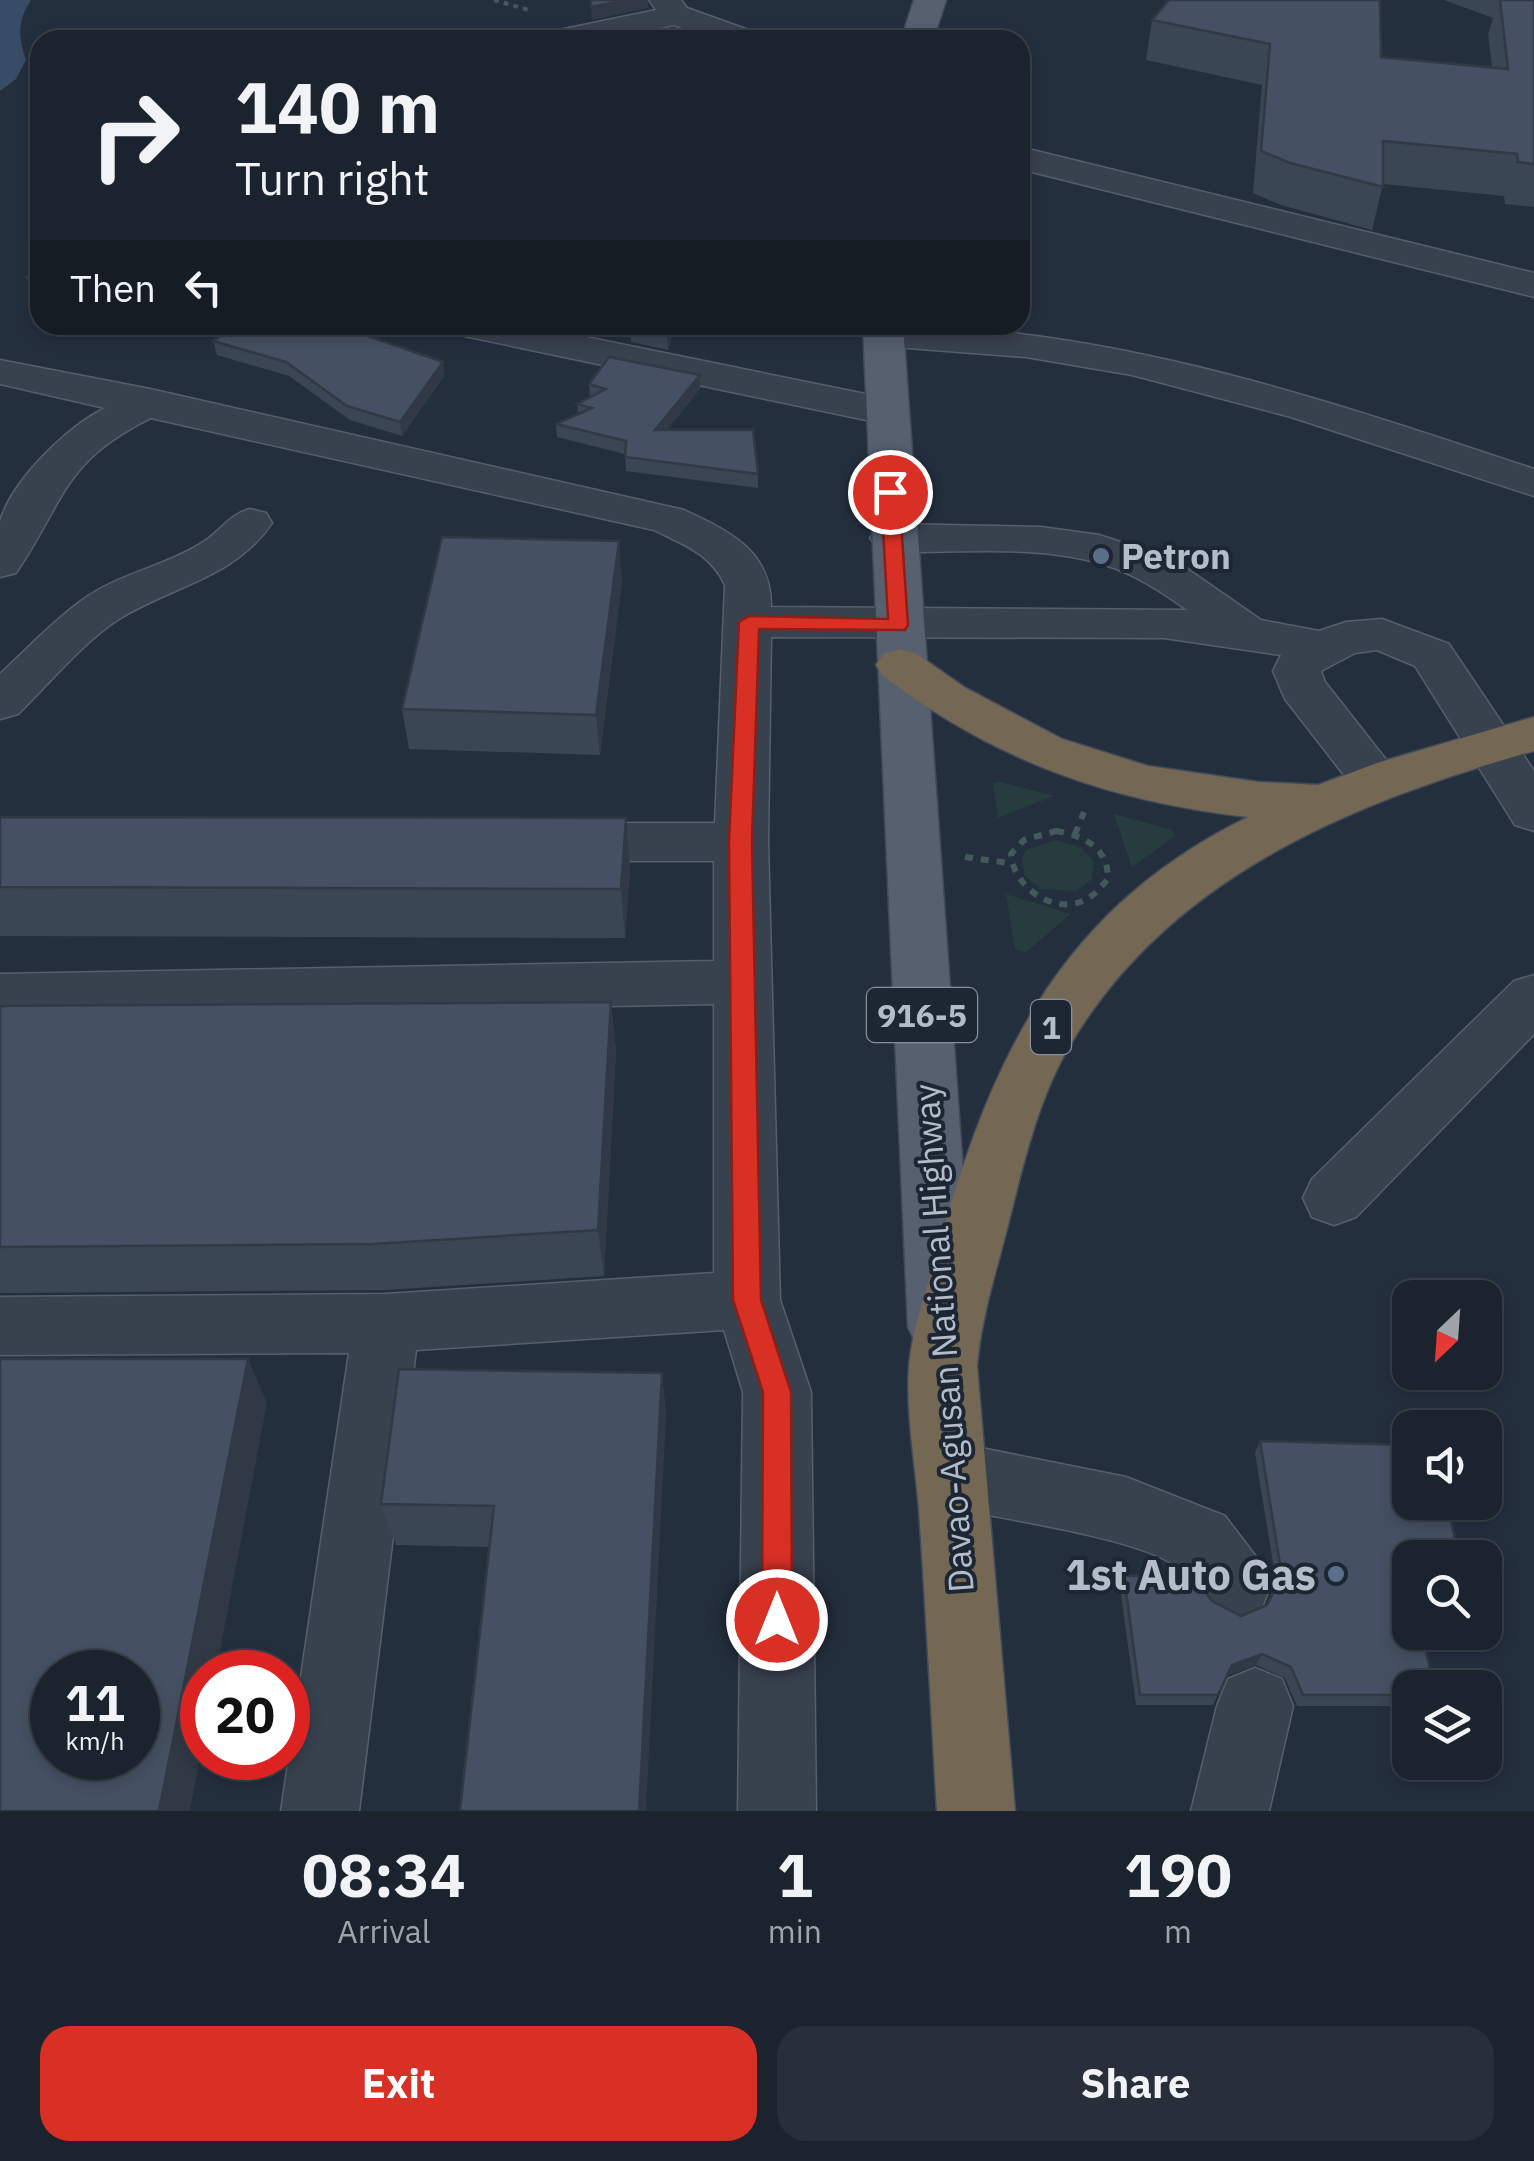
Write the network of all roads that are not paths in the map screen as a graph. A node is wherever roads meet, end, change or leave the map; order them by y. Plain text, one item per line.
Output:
1 (930, 0) edge
2 (671, 8) edge
3 (592, 30) edge
4 (723, 30) edge
5 (920, 30) edge
6 (1030, 160) edge
7 (1534, 285) edge
8 (517, 335) edge
9 (883, 335) edge
10 (935, 335) edge
11 (0, 372) edge
12 (150, 402) junction
13 (885, 411) junction
14 (1534, 483) edge
15 (250, 523) dead end
16 (893, 538) junction
17 (0, 562) edge
18 (749, 622) junction
19 (1246, 632) junction
20 (899, 645) junction
21 (1323, 648) junction
22 (0, 702) edge
23 (1512, 740) edge
24 (1376, 780) junction
25 (1320, 803) junction
26 (1534, 812) edge
27 (507, 842) edge
28 (740, 842) junction
29 (742, 982) junction
30 (0, 996) edge
31 (1534, 997) edge
32 (1334, 1198) dead end
33 (747, 1300) junction
34 (386, 1323) junction
35 (0, 1326) edge
36 (943, 1365) junction
37 (951, 1475) junction
38 (1234, 1587) dead end
39 (1255, 1706) dead end
40 (320, 1811) edge
41 (777, 1811) edge
42 (976, 1811) edge
43 (1230, 1811) edge

1 - 5 main road
2 - 3 street
2 - 4 street
6 - 7 street
8 - 13 street
9 - 13 main road, Davao-Agusan National Highway / 916-5
10 - 14 street
11 - 12 street
12 - 17 street
12 - 18 street
13 - 16 main road, Davao-Agusan National Highway / 916-5
15 - 22 street
16 - 19 street
16 - 20 main road, Davao-Agusan National Highway / 916-5
18 - 20 street
18 - 28 street
19 - 20 street
19 - 21 street
20 - 25 highway
20 - 36 main road, Davao-Agusan National Highway / 916-5
21 - 23 street
21 - 24 street
23 - 24 highway, 1
23 - 26 street
24 - 25 highway, 1
25 - 36 highway, 1
27 - 28 street
28 - 29 street
29 - 30 street
29 - 33 street
31 - 32 street
33 - 34 street
33 - 41 street
34 - 35 street
34 - 40 street
36 - 37 highway, Davao-Agusan National Highway / 1
37 - 38 street
37 - 42 highway, Davao-Agusan National Highway / 1
39 - 43 street

